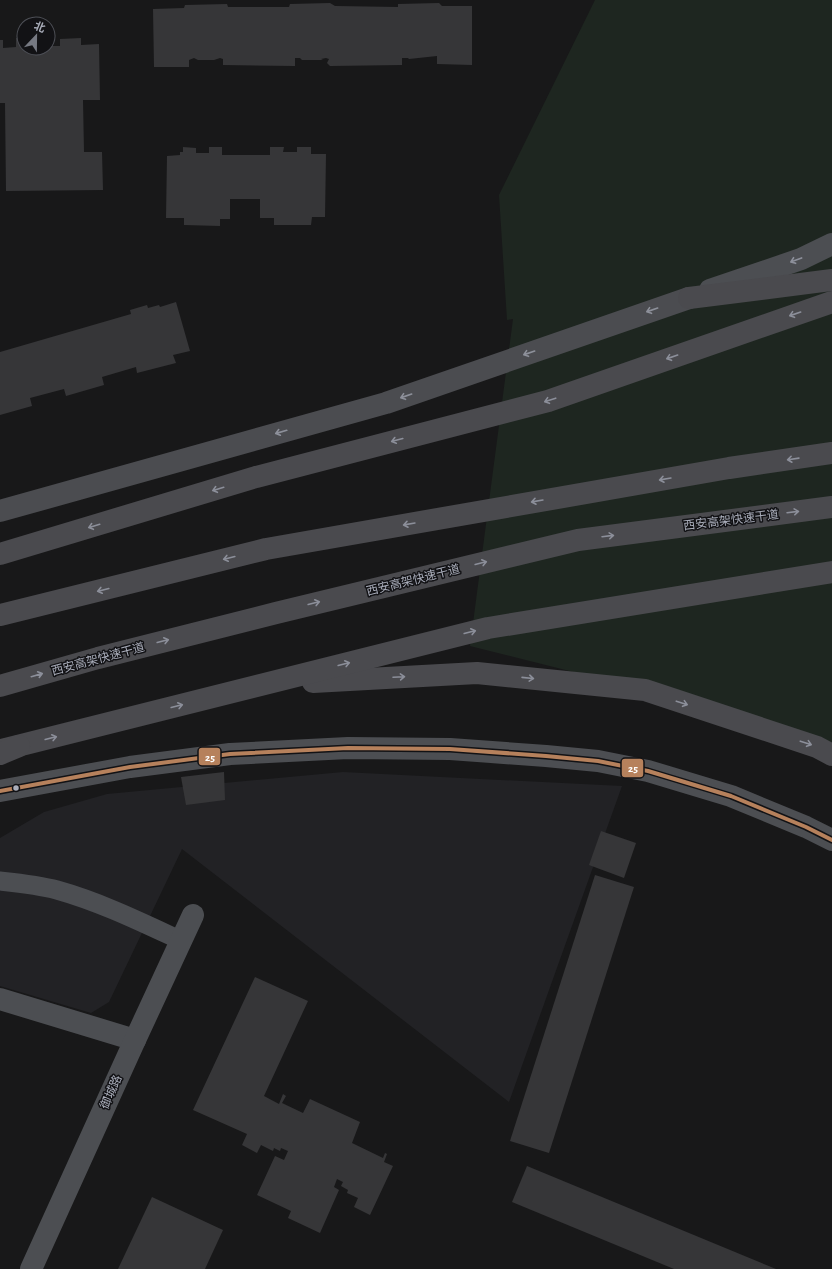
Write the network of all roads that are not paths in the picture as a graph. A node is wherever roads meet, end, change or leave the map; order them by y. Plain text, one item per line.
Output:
1 (832, 244) edge
2 (832, 280) edge
3 (689, 298) junction
4 (832, 302) edge
5 (832, 453) edge
6 (832, 507) edge
7 (0, 512) edge
8 (0, 554) edge
9 (832, 572) edge
10 (0, 615) edge
11 (262, 684) junction
12 (0, 686) edge
13 (6, 750) edge
14 (832, 755) edge
15 (0, 791) edge
16 (832, 840) edge
17 (0, 881) edge
18 (193, 915) dead end
19 (182, 940) junction
20 (0, 999) edge
21 (135, 1040) junction
22 (30, 1269) edge

1 -> 3 street
2 - 3 highway
3 -> 7 main road
4 -> 8 highway
5 -> 10 highway
12 -> 6 highway, 西安高架快速干道
11 -> 9 highway
13 -> 11 highway
11 -> 14 highway
15 - 16 street
17 - 19 lane
18 - 19 street, 御城路
19 - 21 street, 御城路
20 - 21 street
21 - 22 street, 御城路

